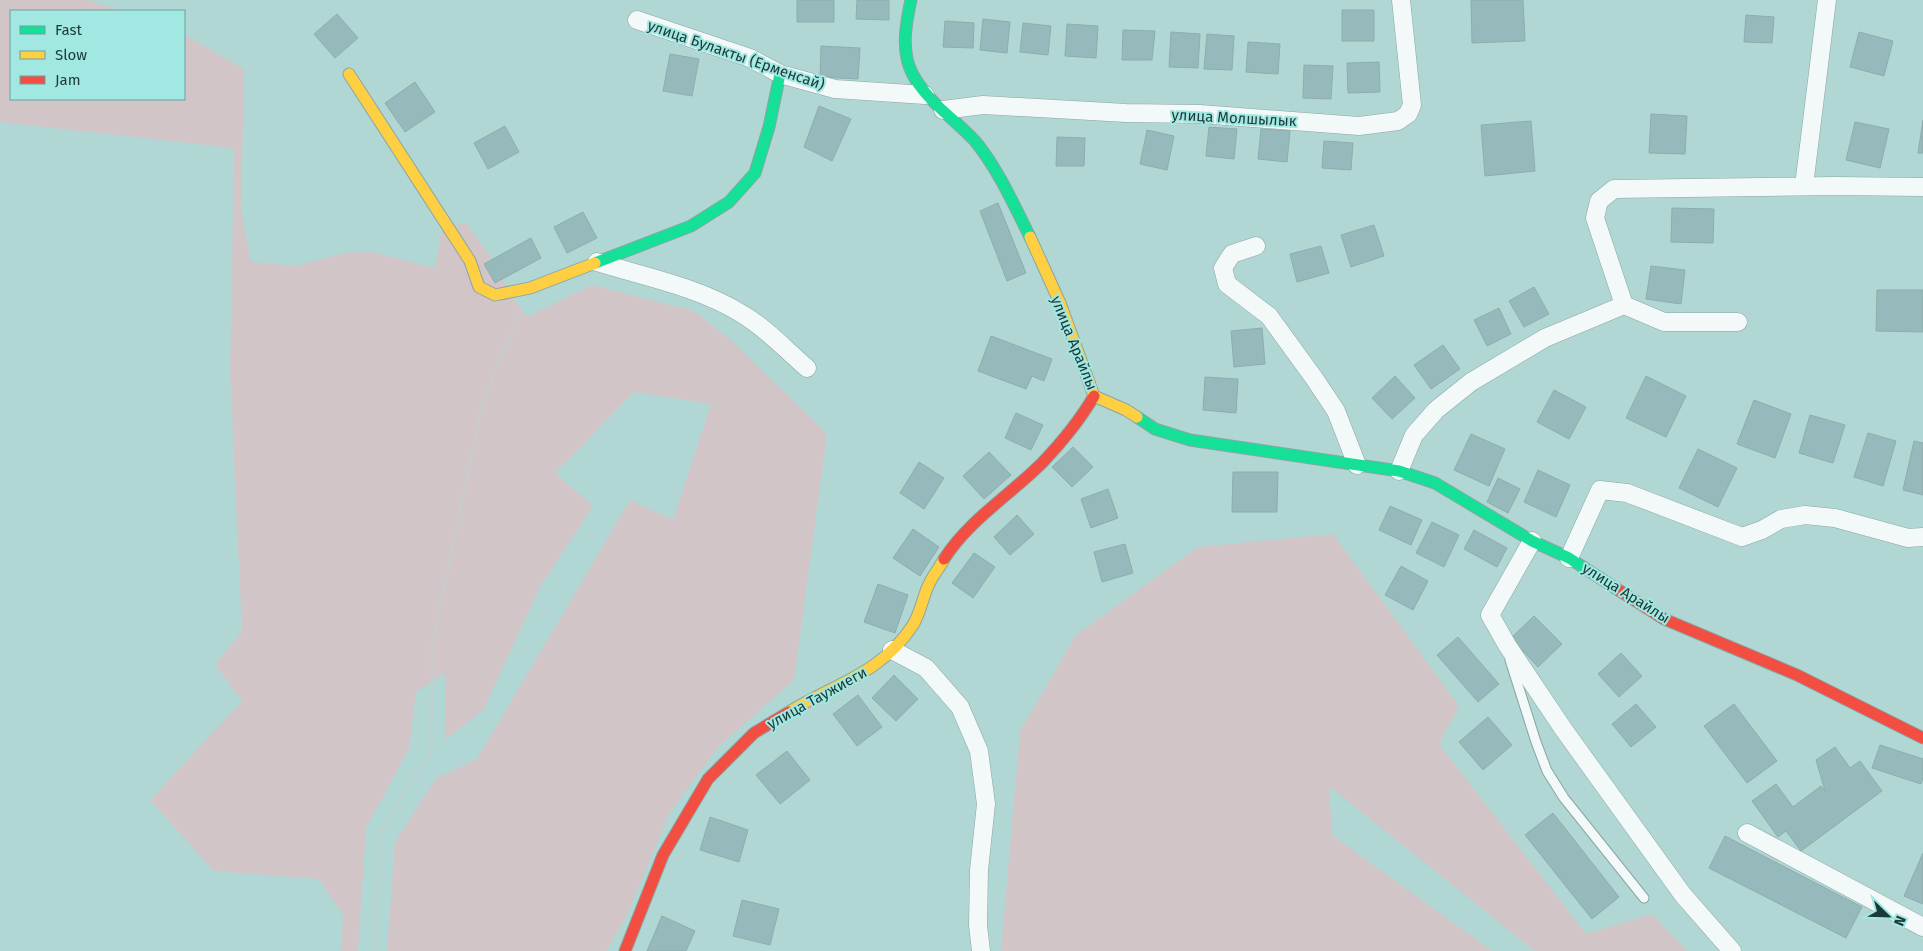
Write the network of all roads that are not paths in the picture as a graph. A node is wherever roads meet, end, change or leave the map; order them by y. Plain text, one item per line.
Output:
1 (911, 0) edge
2 (1401, 0) edge
3 (1827, 0) edge
4 (637, 20) dead end
5 (349, 74) dead end
6 (780, 74) junction
7 (925, 94) junction
8 (943, 110) junction
9 (1804, 186) junction
10 (1923, 186) edge
11 (1256, 246) dead end
12 (597, 262) junction
13 (1624, 305) junction
14 (1738, 322) dead end
15 (807, 368) dead end
16 (1094, 396) junction
17 (1357, 465) junction
18 (1399, 471) junction
19 (1923, 537) edge
20 (1532, 541) junction
21 (1569, 558) junction
22 (1507, 645) junction
23 (892, 650) junction
24 (1923, 738) edge
25 (1747, 833) dead end
26 (1644, 898) dead end
27 (1923, 928) edge
28 (626, 951) edge
29 (981, 951) edge
30 (1732, 951) edge

1 - 7 street, улица Арайлы
2 - 8 street, улица Молшылык
3 - 9 street
4 - 6 street, улица Булакты (Ерменсай)
5 - 12 street
6 - 7 street, улица Булакты (Ерменсай)
6 - 12 street
7 - 8 street, улица Арайлы
8 - 16 street, улица Арайлы
9 - 10 street
9 - 13 street
11 - 17 street
12 - 15 street
13 - 14 street
13 - 18 street
16 - 17 street, улица Арайлы
16 - 23 street, улица Таужиеги
17 - 18 street, улица Арайлы
18 - 20 street, улица Арайлы
19 - 21 street
20 - 21 street, улица Арайлы
20 - 22 street
21 - 24 street, улица Арайлы
22 - 26 lane
22 - 30 street
23 - 28 street, улица Таужиеги
23 - 29 street
25 - 27 street

